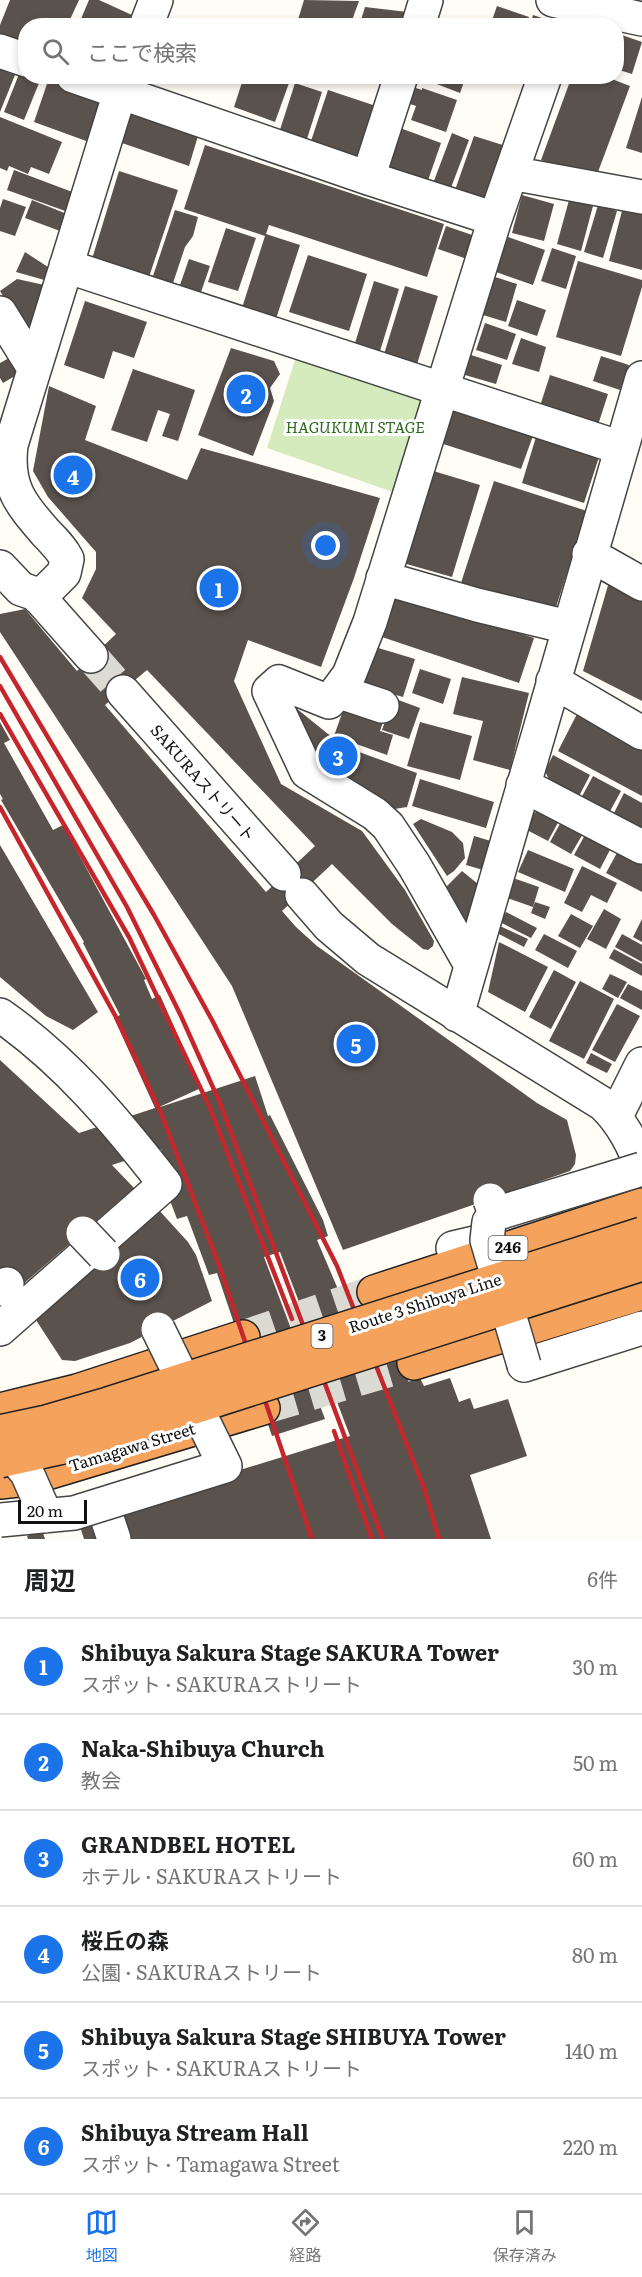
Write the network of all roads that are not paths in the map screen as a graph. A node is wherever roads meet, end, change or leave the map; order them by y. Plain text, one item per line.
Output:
1 (156, 0) edge
2 (426, 0) edge
3 (562, 9) edge
4 (149, 18) edge
5 (420, 18) edge
6 (642, 19) edge
7 (0, 51) edge
8 (18, 57) edge
9 (122, 84) edge
10 (398, 84) edge
11 (542, 84) edge
12 (511, 173) junction
13 (368, 178) junction
14 (642, 196) edge
15 (495, 219) junction
16 (66, 266) junction
17 (0, 313) edge
18 (34, 368) junction
19 (642, 378) edge
20 (441, 391) junction
21 (621, 448) junction
22 (590, 554) junction
23 (0, 567) edge
24 (383, 578) junction
25 (642, 584) edge
26 (36, 595) junction
27 (568, 627) junction
28 (91, 656) tunnel mouth
29 (553, 681) junction
30 (337, 691) junction
31 (123, 692) tunnel mouth
32 (382, 706) dead end
33 (642, 733) edge
34 (523, 785) junction
35 (642, 847) edge
36 (471, 965) junction
37 (0, 1015) edge
38 (457, 1015) junction
39 (642, 1064) edge
40 (616, 1116) junction
41 (641, 1165) edge
42 (642, 1205) edge
43 (491, 1218) junction
44 (642, 1236) edge
45 (453, 1248) dead end
46 (642, 1263) edge
47 (11, 1293) edge
48 (642, 1293) edge
49 (395, 1328) junction
50 (0, 1329) edge
51 (158, 1329) dead end
52 (637, 1337) edge
53 (253, 1373) junction
54 (3, 1413) edge
55 (0, 1439) edge
56 (0, 1462) edge
57 (0, 1482) edge
58 (103, 1506) junction
59 (46, 1516) junction
60 (0, 1520) edge
61 (114, 1539) edge

1 - 4 street
2 - 5 street
3 - 6 street
7 - 8 street
9 - 13 street
9 - 16 street
10 - 13 street
11 - 12 street
12 - 14 street
12 - 15 street
13 - 15 street
15 - 20 street
16 - 18 street
16 - 20 street
17 - 18 street
18 - 26 street
19 - 21 street
20 - 21 street
20 - 24 street
21 - 22 street
22 - 25 street
22 - 27 street
23 - 26 street
24 - 27 street
24 - 30 street
26 - 28 street
27 - 29 street
29 - 33 street
29 - 34 street
30 - 32 street
30 - 36 street
31 - 38 street, SAKURAストリート
34 - 35 street
34 - 36 street
36 - 38 street
37 - 47 street
38 - 40 street, SAKURAストリート
39 - 40 street
40 - 41 street
41 - 43 street, bridge
42 - 49 highway, 246
43 - 45 street
43 - 52 street, bridge
44 - 49 highway, 246
44 - 54 highway, Route 3 Shibuya Line / 3, bridge
46 - 49 highway
46 - 56 highway, Route 3 Shibuya Line / 3, bridge
47 - 50 street
48 - 49 highway
51 - 58 street, bridge
53 - 54 highway
53 - 55 highway
53 - 56 highway
53 - 57 highway, Tamagawa Street
55 - 59 street, bridge
58 - 59 street, bridge
58 - 61 street
59 - 60 street, bridge

